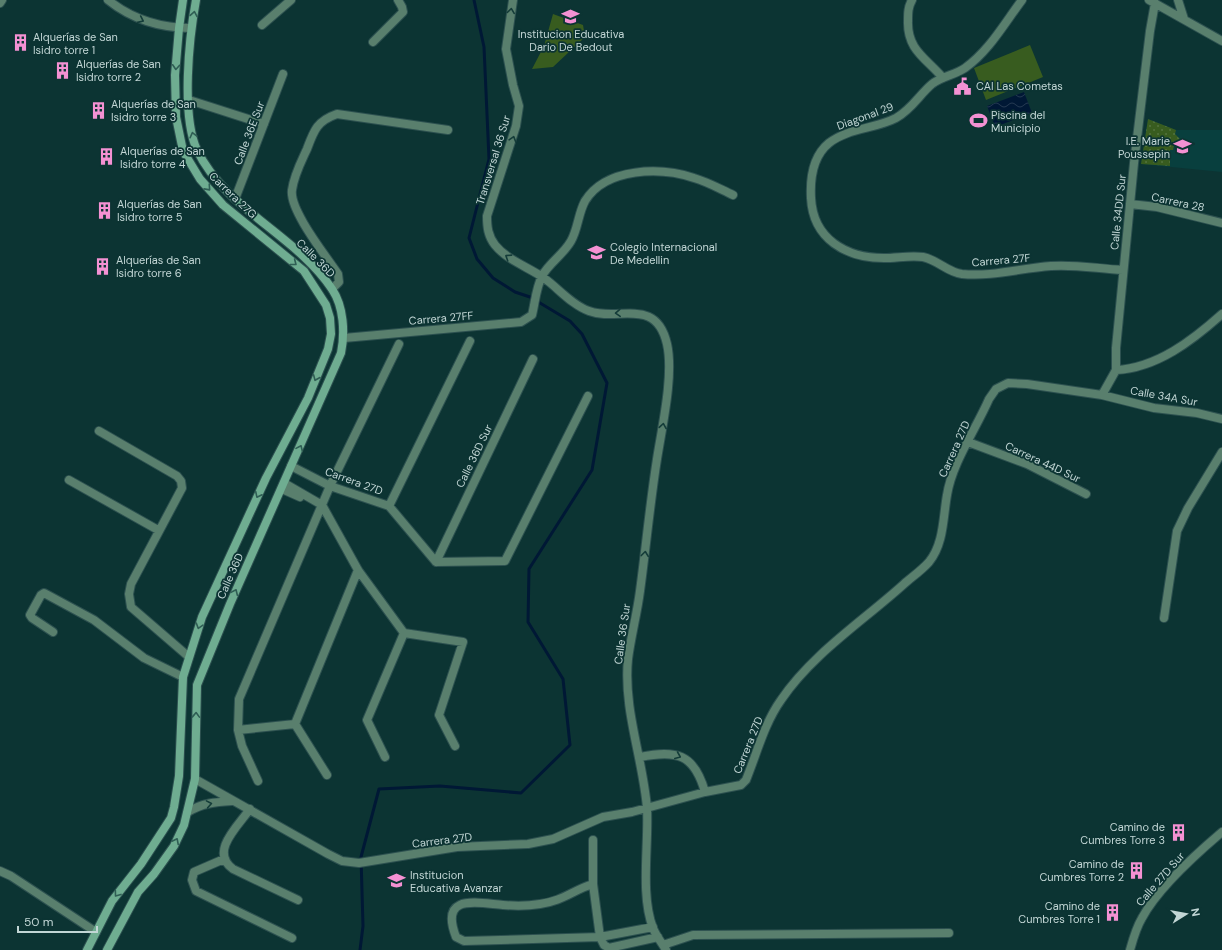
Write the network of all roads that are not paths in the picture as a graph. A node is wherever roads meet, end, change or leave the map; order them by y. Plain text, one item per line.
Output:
1 (2, 0) edge
2 (184, 0) edge
3 (196, 0) edge
4 (291, 0) edge
5 (398, 0) edge
6 (513, 0) edge
7 (912, 0) edge
8 (1022, 0) edge
9 (1178, 0) edge
10 (111, 1) edge
11 (1152, 2) edge
12 (0, 3) edge
13 (1184, 19) junction
14 (262, 24) dead end
15 (179, 28) junction
16 (191, 28) junction
17 (1222, 40) edge
18 (373, 42) dead end
19 (282, 74) dead end
20 (943, 78) junction
21 (189, 100) junction
22 (264, 124) junction
23 (448, 130) dead end
24 (733, 195) dead end
25 (235, 199) junction
26 (1130, 204) junction
27 (1222, 223) edge
28 (269, 229) joint
29 (263, 239) joint
30 (838, 248) joint
31 (1123, 270) junction
32 (540, 280) junction
33 (332, 289) junction
34 (1222, 314) edge
35 (344, 338) junction
36 (470, 341) dead end
37 (399, 344) dead end
38 (533, 359) dead end
39 (1116, 370) junction
40 (1102, 395) junction
41 (588, 396) dead end
42 (1222, 419) edge
43 (99, 431) dead end
44 (968, 442) junction
45 (1222, 452) edge
46 (291, 466) junction
47 (69, 480) dead end
48 (283, 486) junction
49 (330, 486) junction
50 (1086, 494) dead end
51 (322, 505) junction
52 (389, 506) junction
53 (158, 530) junction
54 (436, 562) junction
55 (358, 570) junction
56 (1164, 618) dead end
57 (53, 632) dead end
58 (404, 633) junction
59 (189, 657) junction
60 (183, 677) junction
61 (295, 724) junction
62 (238, 730) junction
63 (455, 746) dead end
64 (386, 757) dead end
65 (640, 757) junction
66 (328, 775) dead end
67 (195, 780) junction
68 (258, 780) dead end
69 (705, 792) junction
70 (232, 801) junction
71 (646, 808) junction
72 (250, 809) junction
73 (188, 812) junction
74 (1222, 832) edge
75 (593, 840) dead end
76 (224, 859) junction
77 (0, 871) edge
78 (593, 884) junction
79 (298, 900) dead end
80 (653, 927) junction
81 (96, 932) junction
82 (949, 933) dead end
83 (658, 937) junction
84 (292, 938) dead end
85 (600, 938) junction
86 (664, 947) edge
87 (87, 950) edge
88 (107, 950) edge
89 (1130, 950) edge

1 - 12 street
2 - 15 main road, Carrera 27G
16 -> 3 main road, Carrera 27G
4 - 14 street
5 - 18 street
32 -> 6 street, Transversal 36 Sur
7 - 20 street
8 - 20 street, Diagonal 29
9 - 13 street
10 -> 15 street
11 - 13 street
11 - 26 street, Calle 34DD Sur
13 - 17 street
15 - 16 street
15 -> 29 main road, Carrera 27G
16 - 21 main road, Carrera 27G
19 - 22 street, Calle 36E Sur
20 - 30 street, Diagonal 29
21 - 22 street
25 -> 21 main road, Carrera 27G
22 - 25 street, Calle 36E Sur
23 - 33 street
24 - 32 street
25 - 28 main road, Carrera 27G
26 - 27 street, Carrera 28
26 - 31 street, Calle 34DD Sur
28 - 33 main road, Calle 36D
29 -> 59 main road, Calle 36D
30 - 31 street, Carrera 27F
31 - 39 street, Calle 34DD Sur
32 - 35 street, Carrera 27FF
65 -> 32 street, Calle 36 Sur
33 - 35 main road, Calle 36D
34 - 39 street
46 -> 35 main road, Calle 36D
36 - 52 street
37 - 49 street
38 - 54 street, Calle 36D Sur
39 - 40 street, Calle 34DD Sur
40 - 42 street, Calle 34A Sur
40 - 44 street, Carrera 27D
41 - 54 street
43 - 53 street
44 - 50 street, Carrera 44D Sur
44 - 69 street, Carrera 27D
45 - 56 street
46 - 48 main road, Calle 36D
46 - 49 street, Carrera 27D
47 - 53 street
48 - 51 street
67 -> 48 main road, Calle 36D
49 - 51 street
49 - 52 street, Carrera 27D
51 - 55 street
51 - 62 street
52 - 54 street, Carrera 27D
53 - 59 street
55 - 58 street
55 - 61 street
57 - 60 street
58 - 63 street
58 - 64 street
59 - 60 main road, Calle 36D
60 -> 81 main road, Calle 36D
61 - 62 street
61 - 66 street
62 - 68 street
65 -> 69 street
65 - 71 street, Calle 36 Sur
67 - 70 street, Carrera 27D
67 - 73 main road, Calle 36D
69 - 71 street, Carrera 27D
70 - 72 street, Carrera 27D
73 -> 70 street, Carrera 27D
71 - 72 street, Carrera 27D
71 - 80 street, Calle 36 Sur
72 - 76 street
88 -> 73 main road, Calle 36D
74 - 89 street, Calle 27D Sur
75 - 78 street
76 - 79 street
76 - 84 street
77 - 81 street
78 - 85 street
78 - 85 street
80 - 83 street, Calle 36 Sur
80 - 85 street
81 - 87 main road, Calle 36D
82 - 86 street
83 - 85 street
83 - 86 street, Calle 36 Sur

